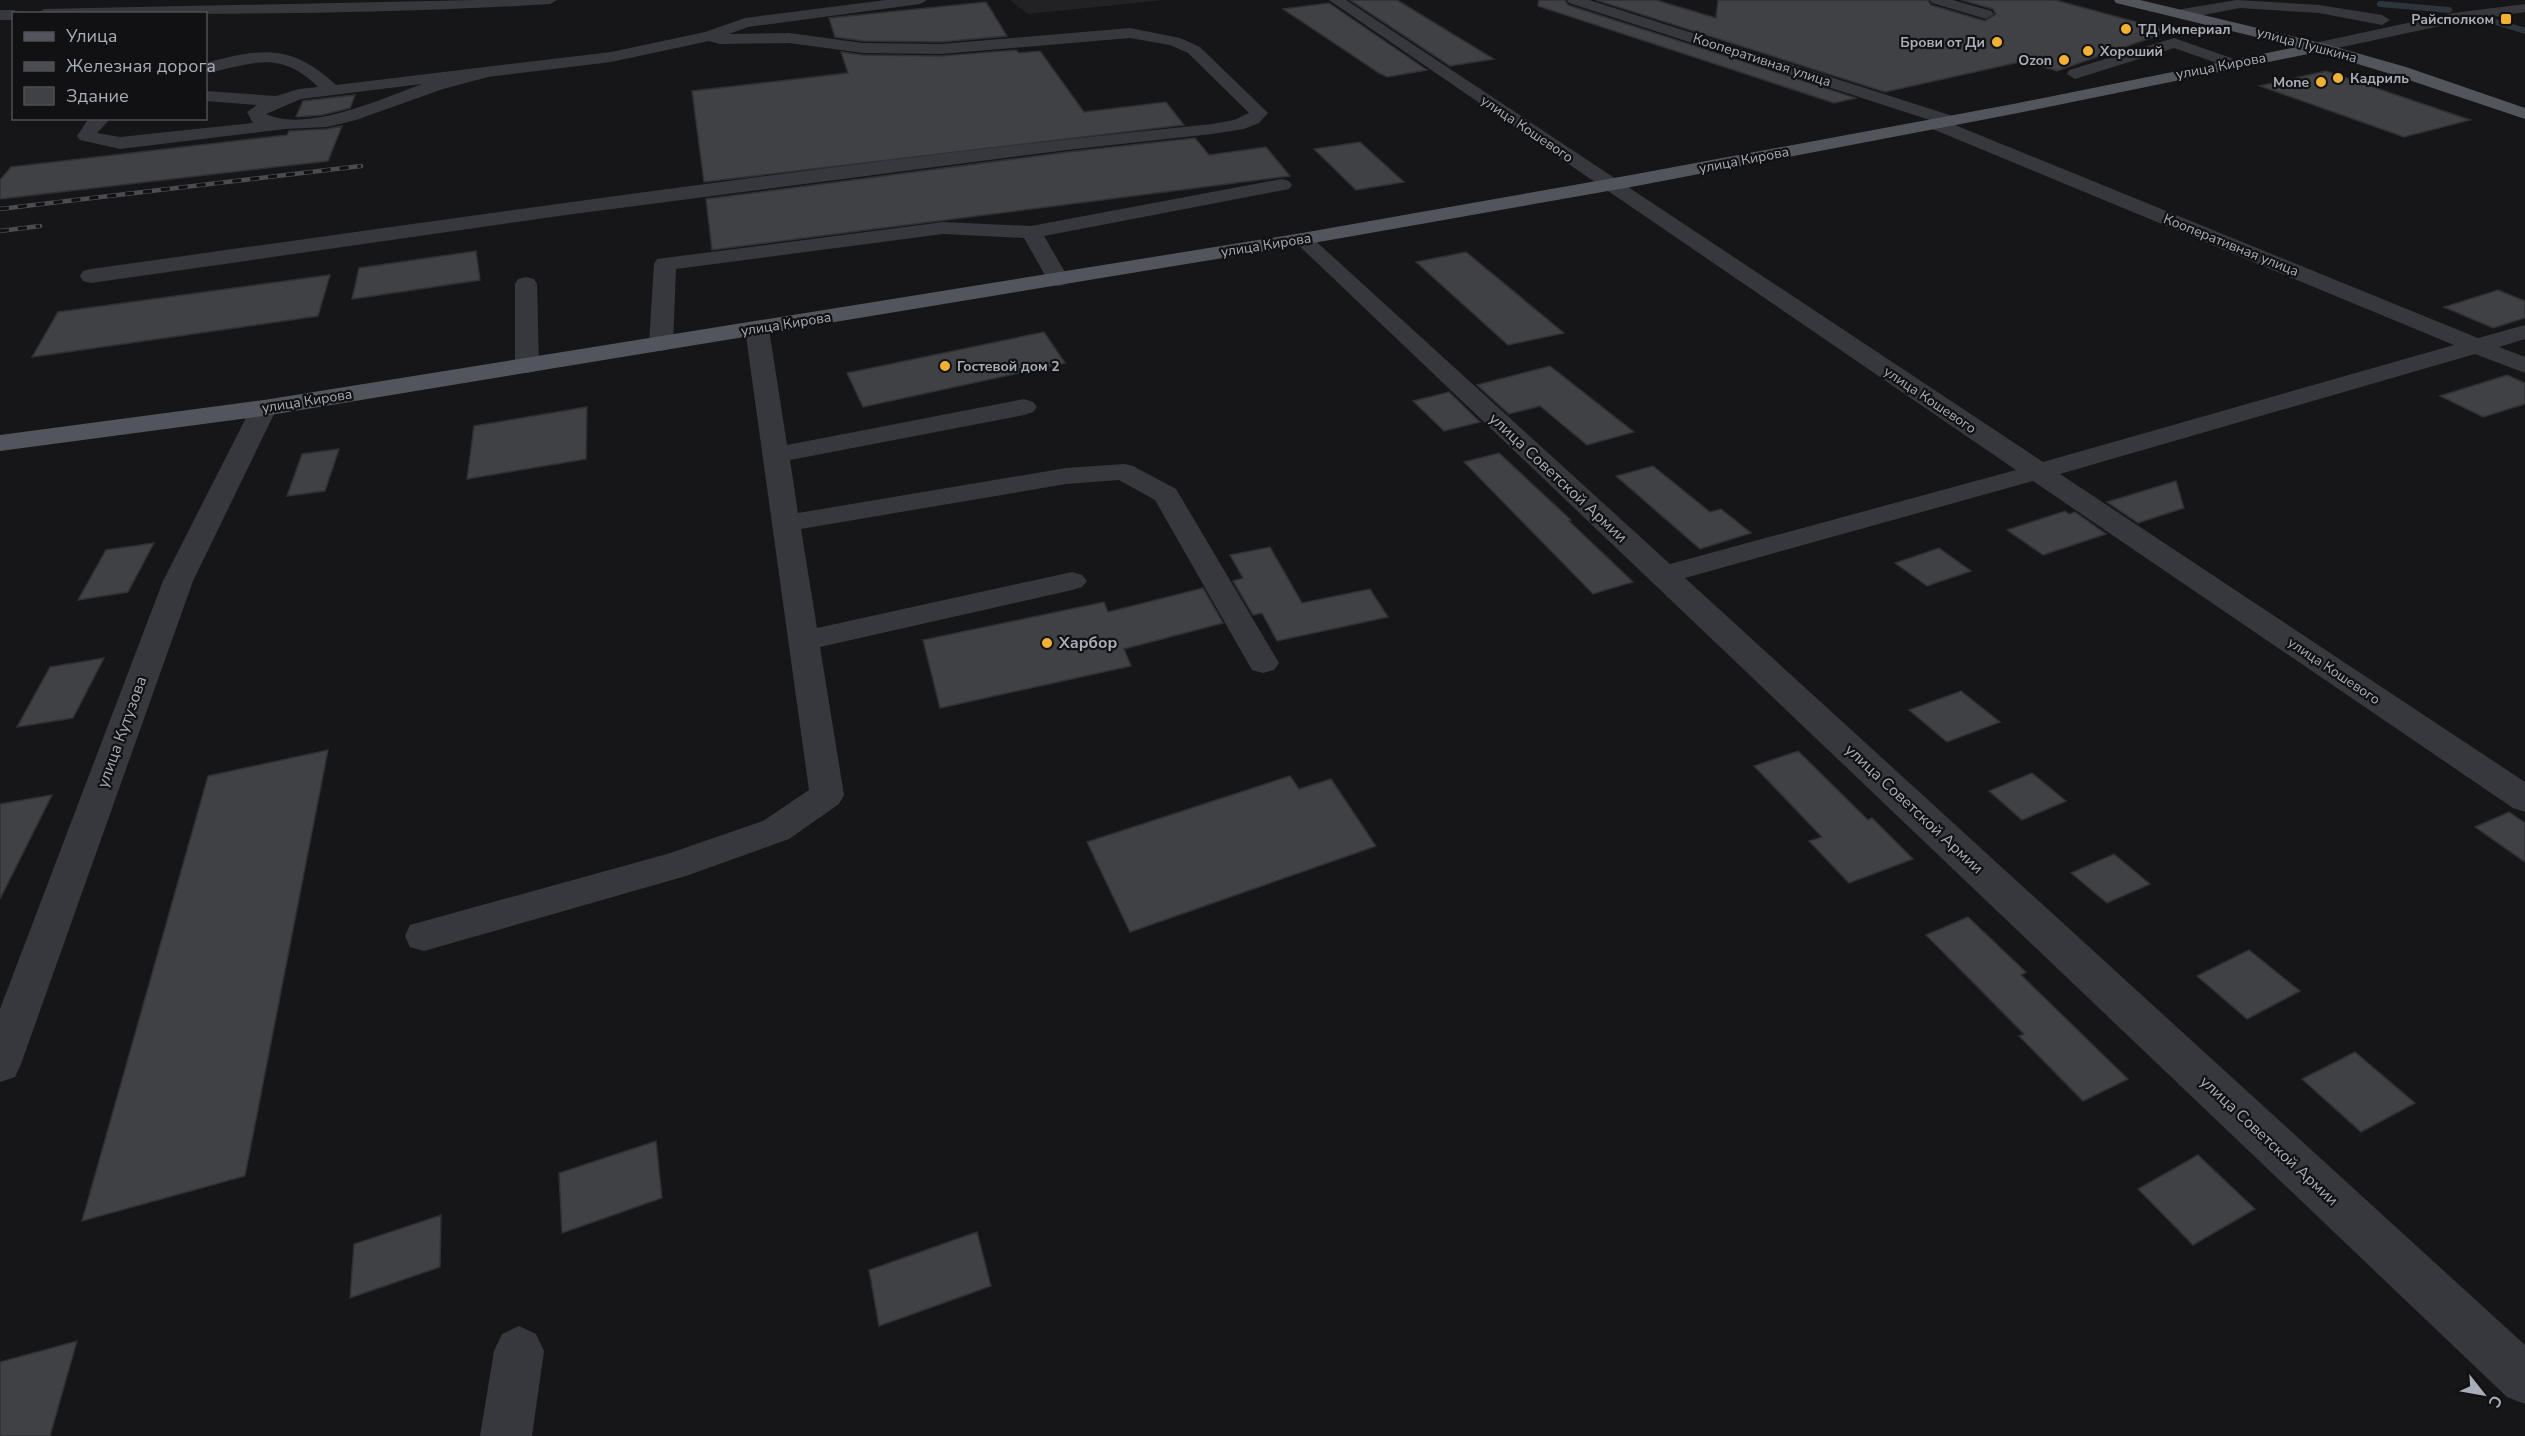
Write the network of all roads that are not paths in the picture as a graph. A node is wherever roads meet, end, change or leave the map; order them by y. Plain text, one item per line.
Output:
1 (550, 0) edge
2 (920, 0) edge
3 (1336, 0) edge
4 (1574, 0) edge
5 (1937, 0) edge
6 (2121, 0) edge
7 (2320, 0) edge
8 (2525, 8) edge
9 (83, 12) edge
10 (1986, 14) dead end
11 (2182, 14) junction
12 (2382, 20) junction
13 (2408, 28) junction
14 (710, 36) junction
15 (2319, 48) junction
16 (2234, 64) junction
17 (207, 68) edge
18 (482, 73) junction
19 (2075, 74) dead end
20 (332, 90) junction
21 (207, 96) edge
22 (277, 101) junction
23 (2525, 114) edge
24 (99, 120) edge
25 (1943, 122) junction
26 (279, 125) junction
27 (1282, 185) dead end
28 (1609, 185) junction
29 (1031, 232) junction
30 (1302, 239) junction
31 (91, 276) dead end
32 (1058, 279) junction
33 (526, 284) dead end
34 (757, 329) junction
35 (2525, 332) edge
36 (661, 345) junction
37 (2476, 345) junction
38 (527, 366) junction
39 (2525, 366) edge
40 (1024, 407) dead end
41 (264, 408) junction
42 (0, 443) edge
43 (776, 455) junction
44 (2037, 472) junction
45 (786, 524) junction
46 (1663, 575) junction
47 (1072, 581) dead end
48 (804, 641) junction
49 (1263, 663) dead end
50 (2525, 799) edge
51 (423, 936) dead end
52 (0, 1064) edge
53 (519, 1351) dead end
54 (2525, 1379) edge
55 (506, 1436) edge

1 - 9 street
2 - 14 street
3 - 28 street, улица Кошевого
4 - 25 street, Кооперативная улица
5 - 10 street
6 - 11 main road, улица Пушкина
7 - 12 street
8 - 13 street, улица Кирова
11 - 12 street
11 - 15 main road, улица Пушкина
12 - 13 street
13 - 15 street, улица Кирова
14 - 18 street
14 - 31 street
15 - 16 main road, улица Кирова
15 - 23 main road, улица Пушкина
16 - 19 street
16 - 25 main road, улица Кирова
17 - 20 street
18 - 20 street
18 - 26 street
20 - 22 street
21 - 22 street
22 - 26 street
24 - 26 street
25 - 28 main road, улица Кирова
25 - 37 street, Кооперативная улица
27 - 29 street
28 - 30 main road, улица Кирова
28 - 44 street, улица Кошевого
29 - 32 street
29 - 36 street
30 - 32 main road, улица Кирова
30 - 46 street, улица Советской Армии
32 - 34 main road, улица Кирова
33 - 38 street
34 - 36 main road, улица Кирова
34 - 43 street
35 - 37 street
36 - 38 main road, улица Кирова
37 - 39 street, Кооперативная улица
37 - 44 street
38 - 41 main road, улица Кирова
40 - 43 street
41 - 42 main road, улица Кирова
41 - 52 street, улица Кутузова
43 - 45 street
44 - 46 street
44 - 50 street, улица Кошевого
45 - 48 street
45 - 49 street
46 - 54 street, улица Советской Армии
47 - 48 street
48 - 51 street
53 - 55 street

